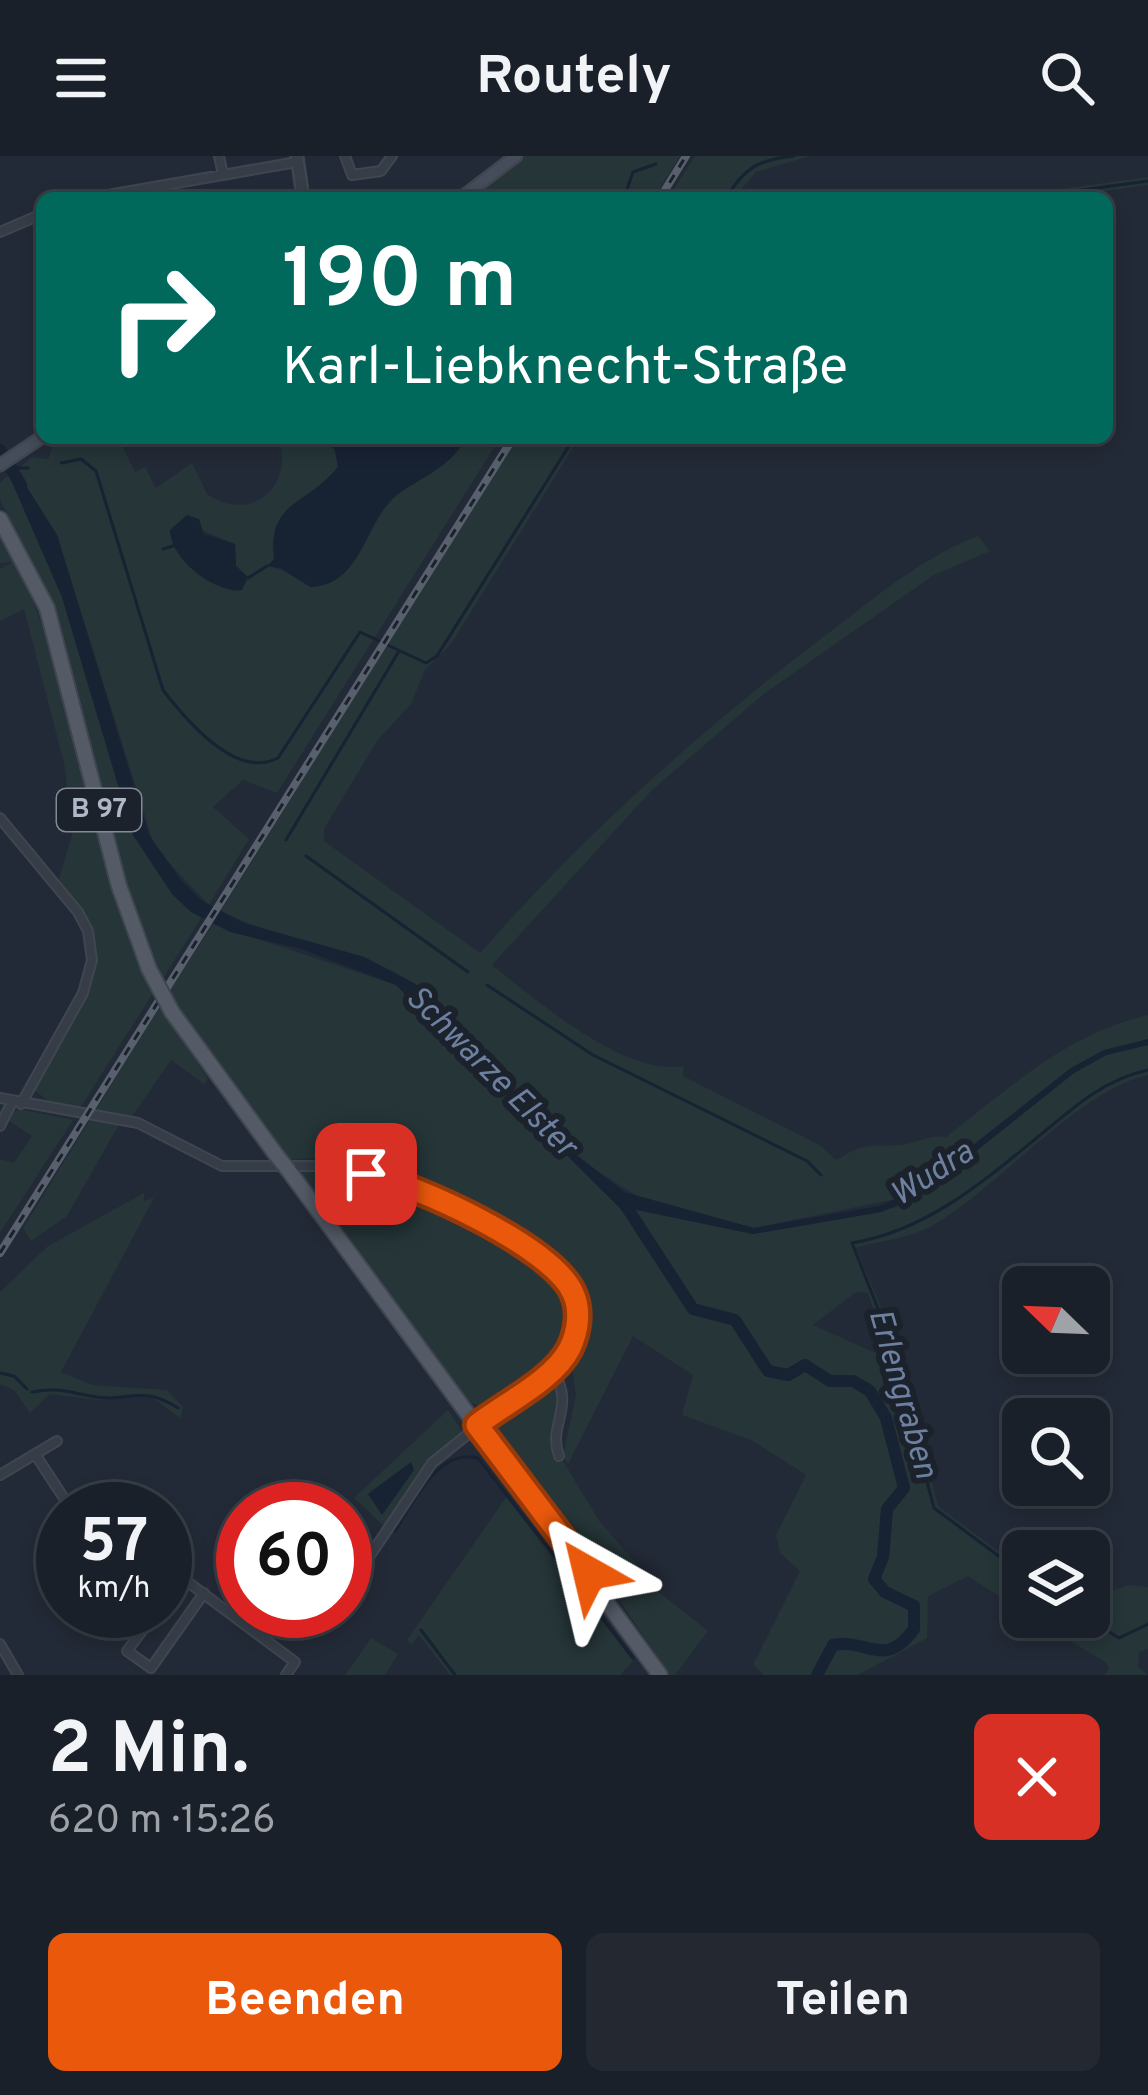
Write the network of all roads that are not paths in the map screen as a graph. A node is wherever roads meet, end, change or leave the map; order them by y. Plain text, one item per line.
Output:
1 (219, 156) edge
2 (345, 156) edge
3 (392, 156) edge
4 (516, 156) edge
5 (293, 158) edge
6 (223, 175) junction
7 (125, 192) edge
8 (299, 192) edge
9 (469, 192) edge
10 (36, 217) edge
11 (0, 232) edge
12 (36, 441) edge
13 (0, 465) edge
14 (0, 519) edge
15 (0, 818) edge
16 (0, 1098) edge
17 (17, 1103) junction
18 (0, 1126) edge
19 (552, 1369) junction
20 (477, 1425) junction
21 (57, 1441) dead end
22 (35, 1454) junction
23 (559, 1456) dead end
24 (0, 1475) edge
25 (53, 1482) edge
26 (372, 1552) edge
27 (192, 1584) edge
28 (204, 1593) junction
29 (192, 1610) edge
30 (138, 1638) edge
31 (172, 1638) edge
32 (0, 1644) edge
33 (18, 1675) edge
34 (286, 1675) edge
35 (660, 1675) edge

1 - 6 street
2 - 3 street
4 - 9 main road
5 - 6 street
5 - 8 street
6 - 7 street
10 - 11 street
12 - 13 main road
14 - 20 main road, B 97, bridge
15 - 17 street
16 - 17 street
17 - 18 street
17 - 19 street
19 - 20 street
19 - 23 street
20 - 26 street
20 - 35 main road, B 97
21 - 22 street
22 - 24 street
22 - 25 street
27 - 28 street
28 - 29 street
28 - 34 street
30 - 31 street
32 - 33 street

